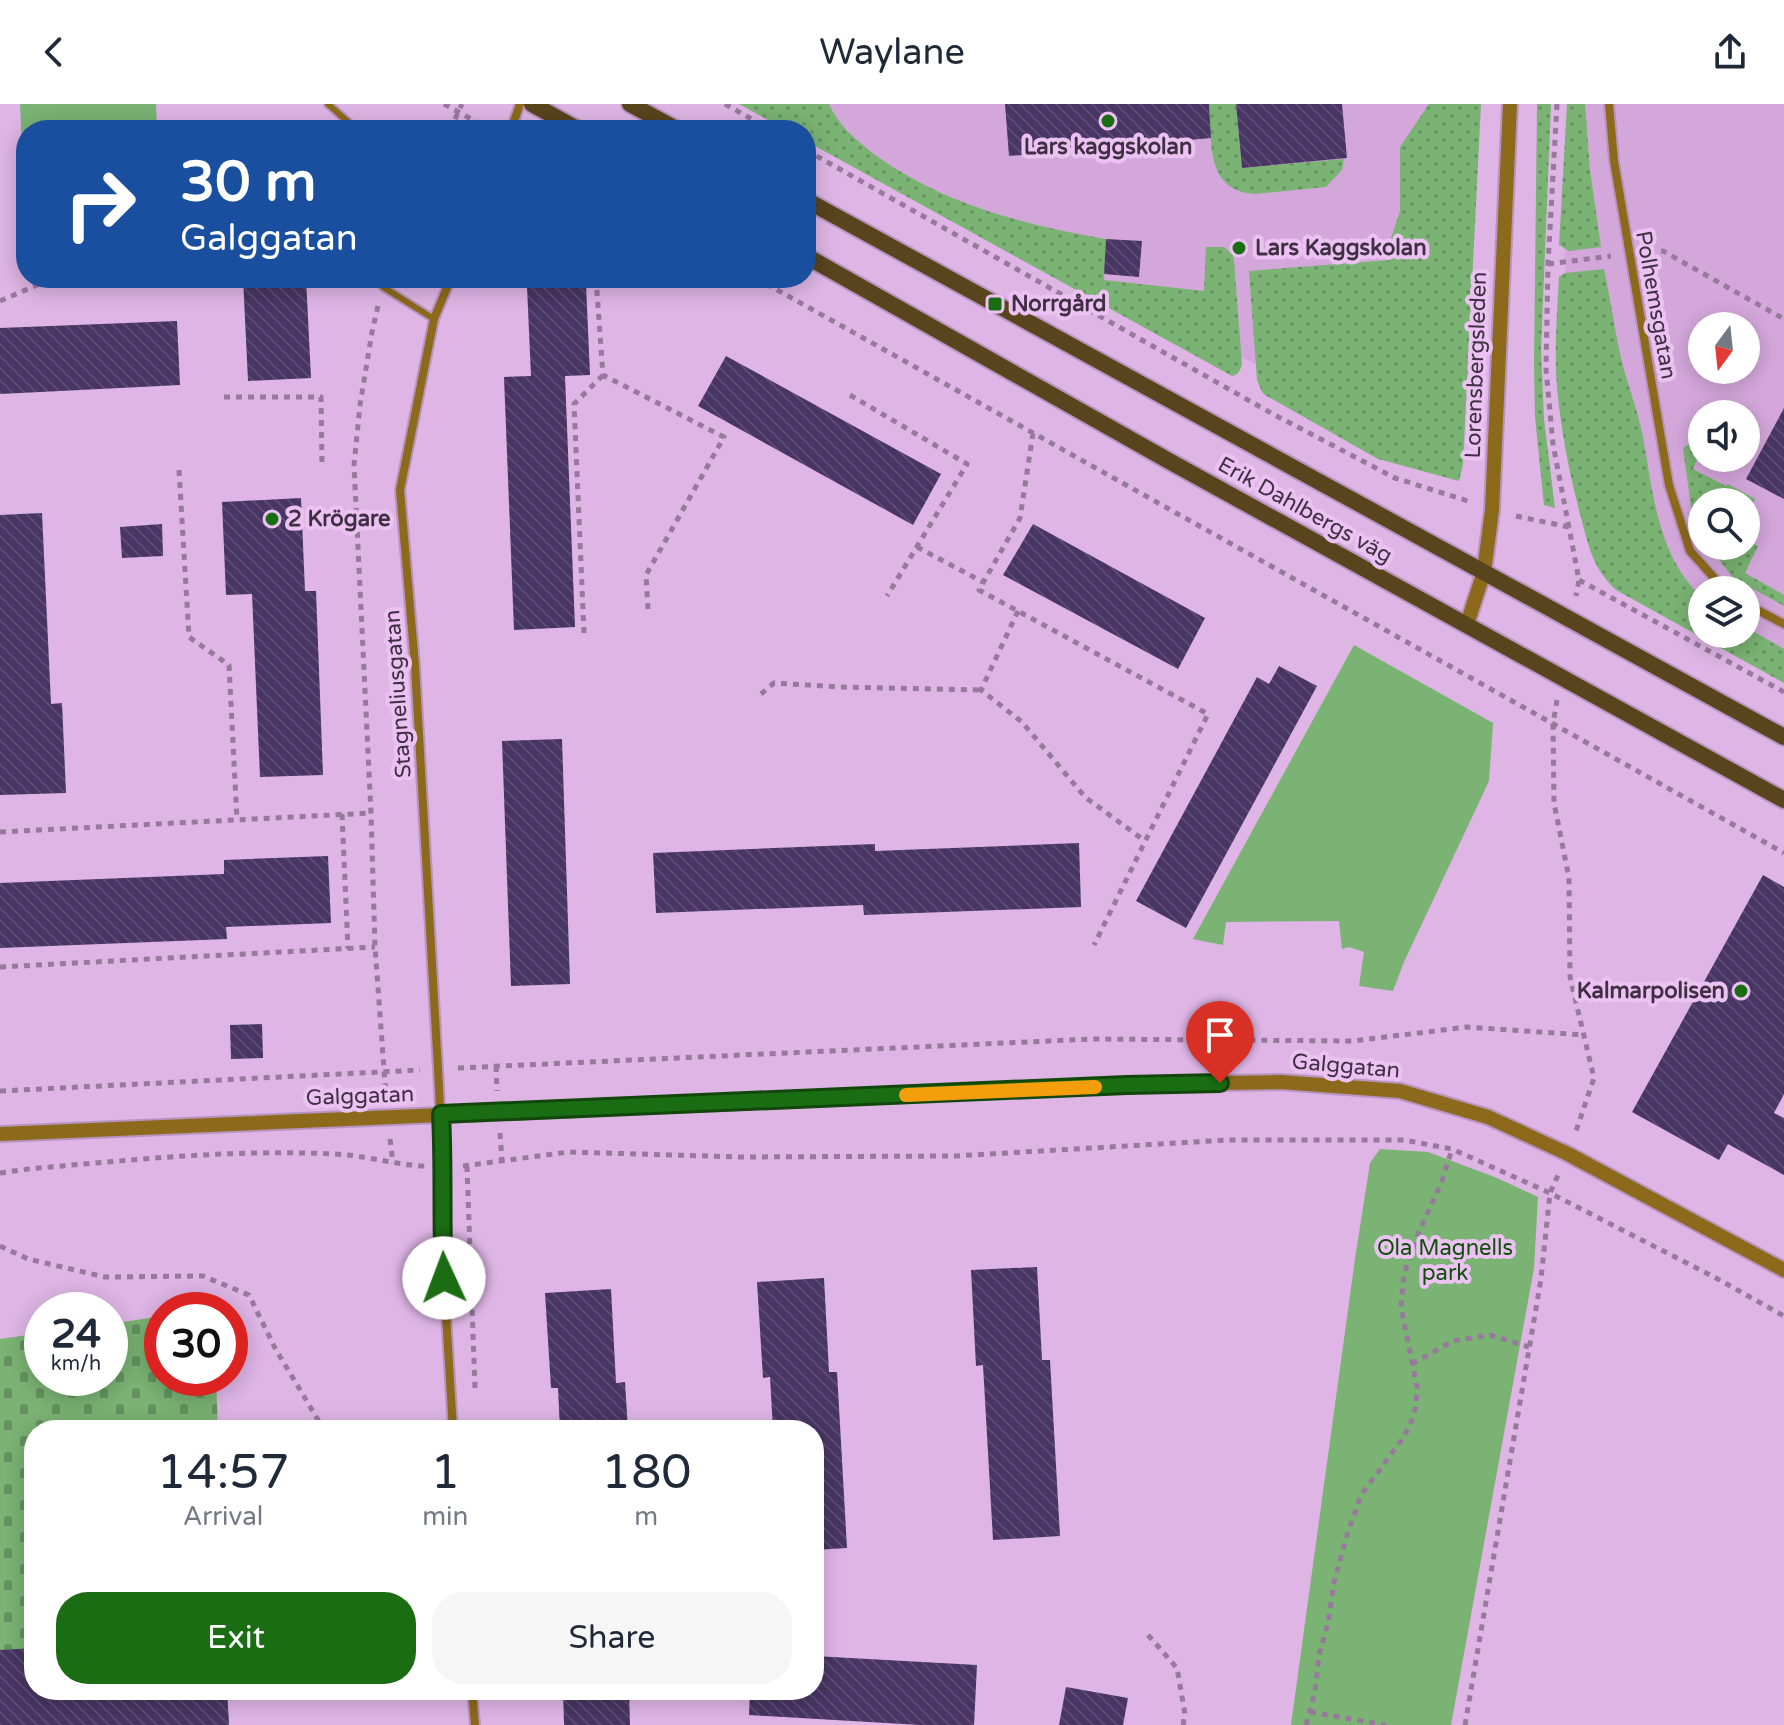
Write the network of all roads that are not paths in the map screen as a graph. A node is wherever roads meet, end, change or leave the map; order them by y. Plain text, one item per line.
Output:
1 (328, 104) edge
2 (532, 104) edge
3 (630, 104) edge
4 (1510, 104) edge
5 (1609, 104) edge
6 (347, 120) edge
7 (561, 120) edge
8 (660, 120) edge
9 (816, 205) edge
10 (816, 262) edge
11 (385, 288) edge
12 (447, 288) edge
13 (434, 319) junction
14 (1484, 572) junction
15 (1712, 576) edge
16 (1760, 611) edge
17 (1467, 624) junction
18 (1784, 624) edge
19 (1784, 737) edge
20 (1784, 800) edge
21 (441, 1114) junction
22 (0, 1134) edge
23 (1784, 1270) edge
24 (452, 1420) edge
25 (473, 1700) edge
26 (475, 1725) edge

1 - 6 lane
2 - 7 main road
3 - 8 main road
4 - 14 street, Lorensbergsleden
5 - 15 street, Polhemsgatan
9 - 14 main road, Erik Dahlbergs väg
10 - 17 main road, Erik Dahlbergs väg
11 - 13 lane
12 - 13 street, Stagneliusgatan
13 - 21 street, Stagneliusgatan
14 - 17 street, Lorensbergsleden
14 - 19 main road, Erik Dahlbergs väg
16 - 18 street
17 - 20 main road, Erik Dahlbergs väg
21 - 22 street, Galggatan
21 - 23 street, Galggatan
21 - 24 street, Stagneliusgatan
25 - 26 street

